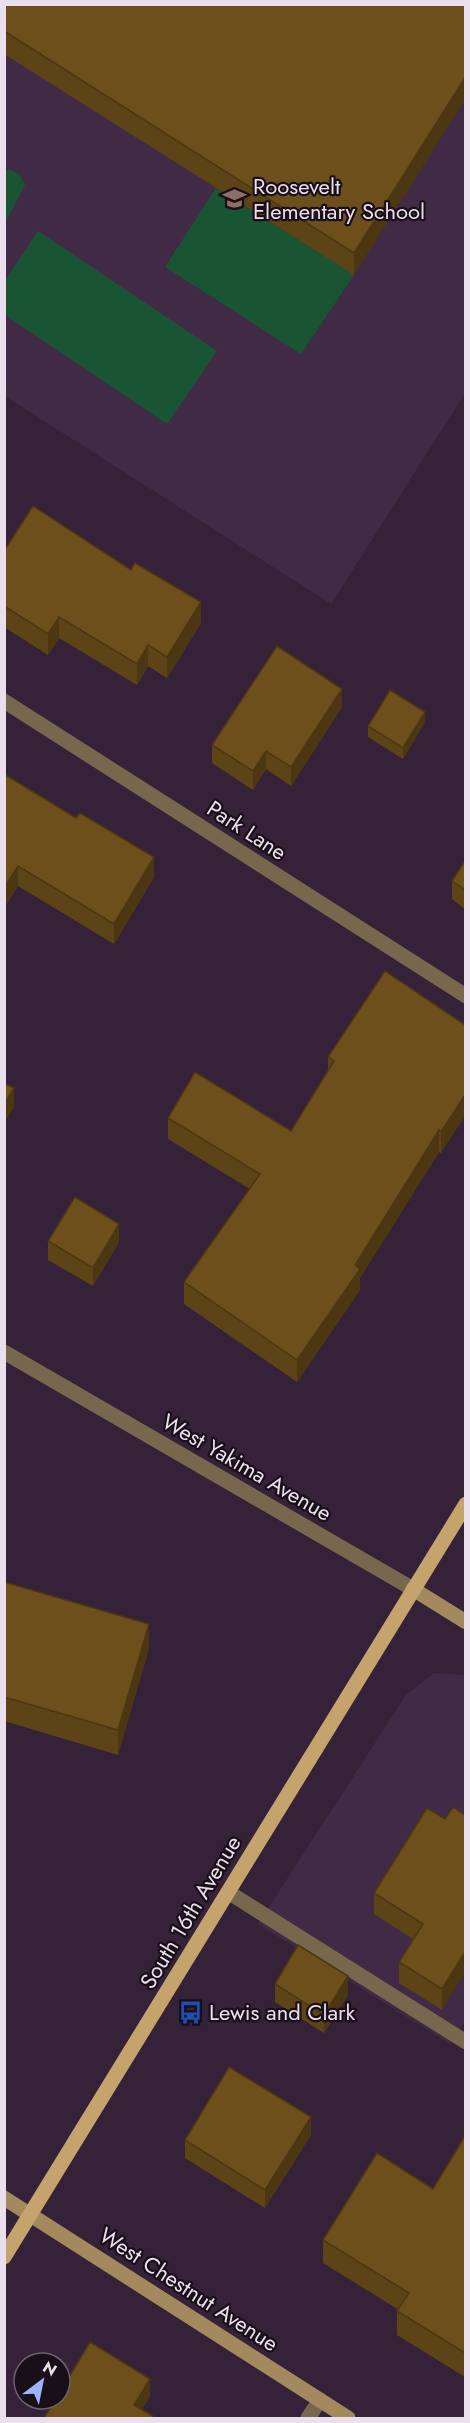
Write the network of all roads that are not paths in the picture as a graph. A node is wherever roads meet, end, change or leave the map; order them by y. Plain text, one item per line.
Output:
1 (4, 701) edge
2 (465, 996) edge
3 (4, 1352) edge
4 (465, 1504) edge
5 (413, 1589) junction
6 (465, 1622) edge
7 (228, 1892) junction
8 (465, 2042) edge
9 (4, 2198) edge
10 (31, 2215) junction
11 (4, 2257) edge
12 (320, 2400) junction
13 (308, 2418) edge
14 (348, 2418) edge

1 - 2 street, Park Lane
3 - 5 street, West Yakima Avenue
4 - 5 main road, South 16th Avenue
5 - 6 street, West Yakima Avenue
5 - 7 main road, South 16th Avenue
7 - 8 street
7 - 10 main road, South 16th Avenue
9 - 10 street, West Chestnut Avenue
10 - 11 main road, South 16th Avenue
10 - 12 street, West Chestnut Avenue
12 - 13 street
12 - 14 street, West Chestnut Avenue

